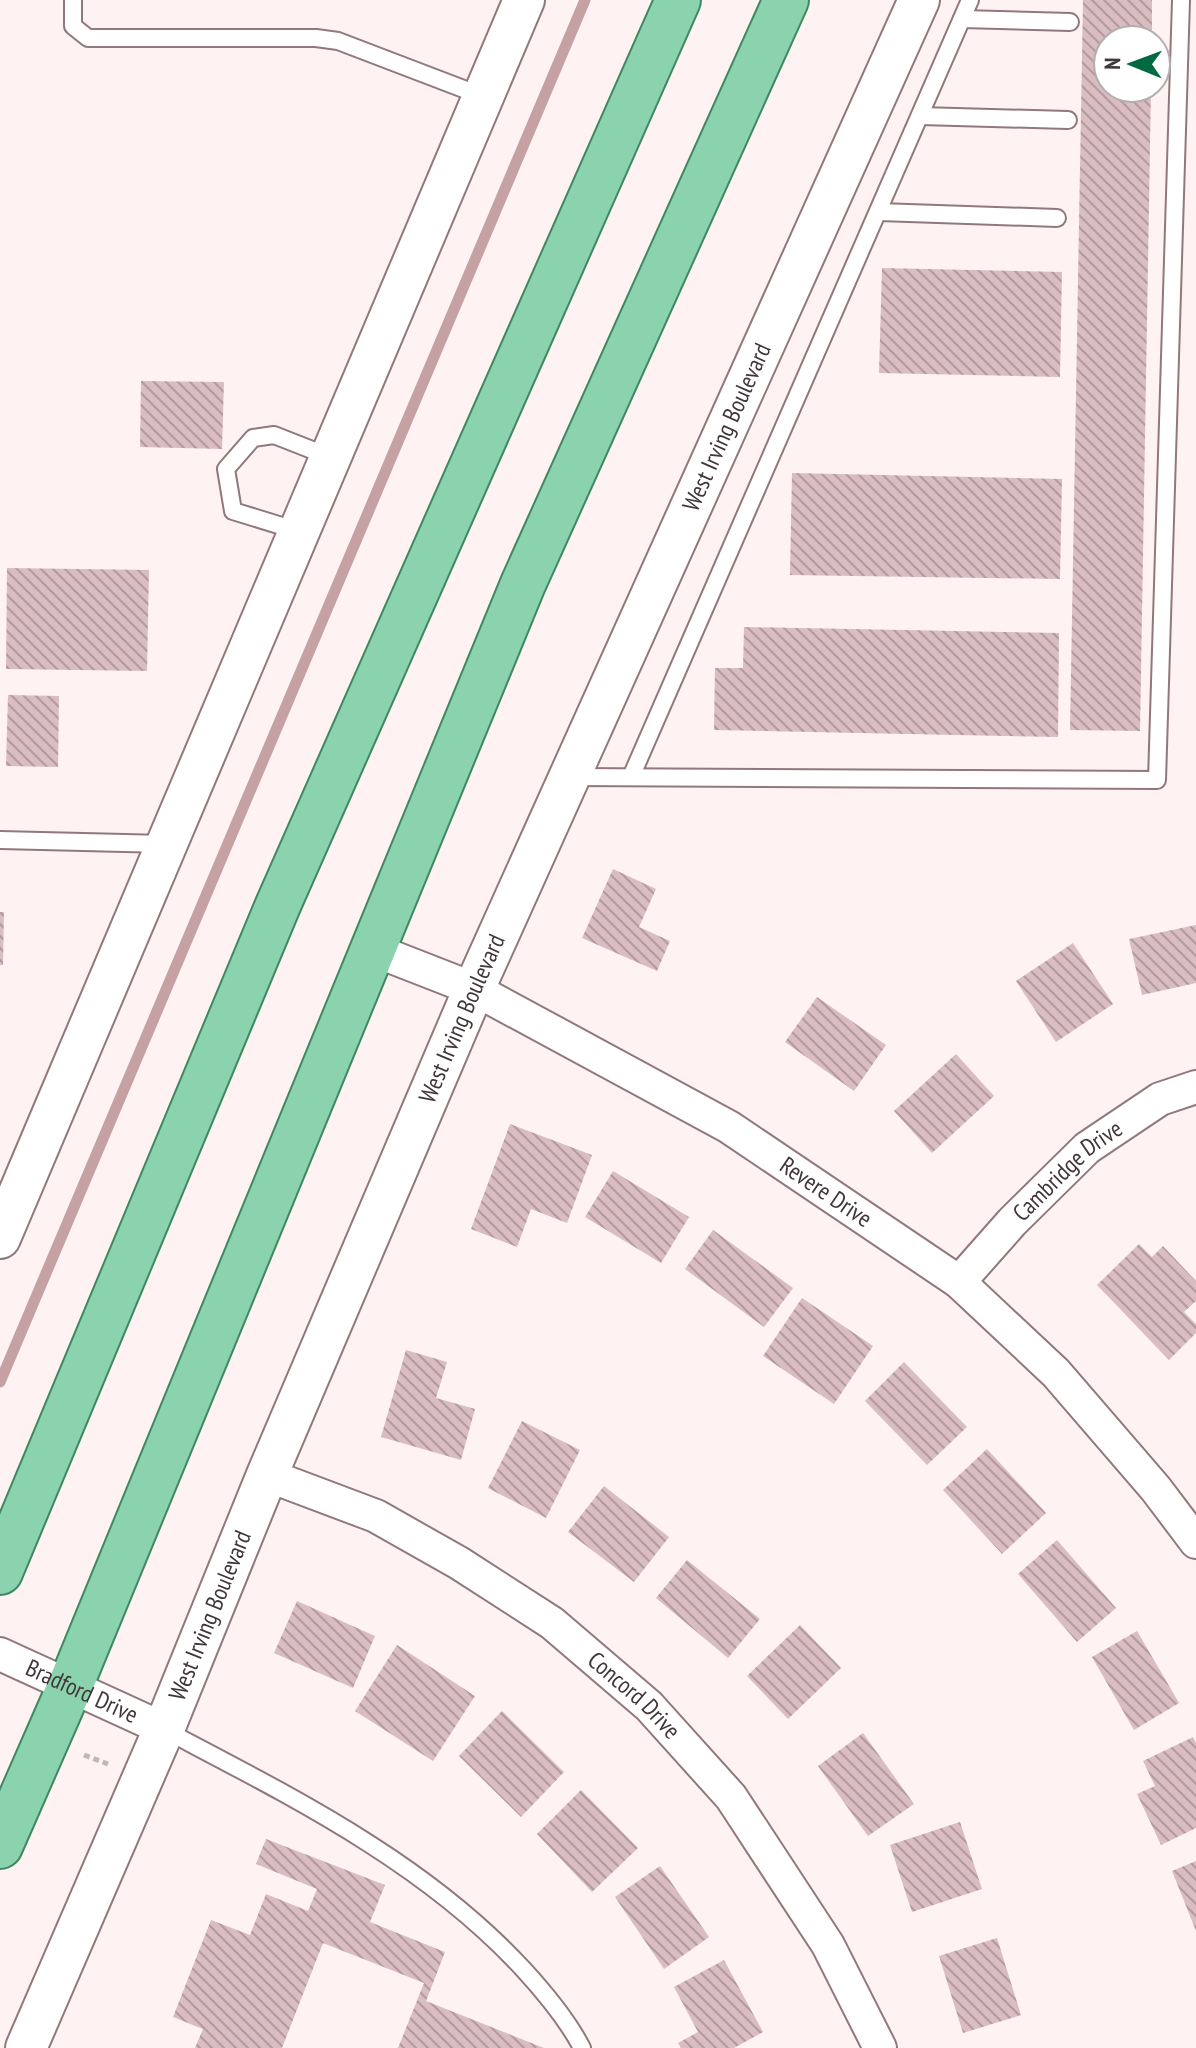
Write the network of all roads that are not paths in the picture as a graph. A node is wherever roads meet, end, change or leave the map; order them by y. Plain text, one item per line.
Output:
1 (73, 0) edge
2 (524, 0) edge
3 (678, 0) edge
4 (786, 0) edge
5 (919, 0) edge
6 (970, 0) edge
7 (1181, 0) edge
8 (962, 19) junction
9 (1070, 22) dead end
10 (483, 97) junction
11 (920, 116) junction
12 (1068, 120) dead end
13 (879, 212) junction
14 (1057, 218) dead end
15 (331, 457) junction
16 (299, 531) junction
17 (570, 777) junction
18 (631, 777) junction
19 (0, 840) edge
20 (167, 844) junction
21 (374, 950) junction
22 (474, 989) junction
23 (1196, 1087) edge
24 (0, 1238) edge
25 (959, 1282) junction
26 (267, 1475) junction
27 (1196, 1542) edge
28 (0, 1572) edge
29 (0, 1654) edge
30 (71, 1684) junction
31 (164, 1729) junction
32 (0, 1846) edge
33 (26, 2048) edge
34 (582, 2048) edge
35 (880, 2048) edge

1 - 10 lane
2 - 10 street
3 - 28 main road
4 - 21 main road
5 - 17 street, West Irving Boulevard
6 - 8 lane
7 - 18 lane
8 - 9 lane
8 - 11 lane
10 - 15 street
11 - 12 lane
11 - 13 lane
13 - 14 lane
13 - 18 lane
15 - 16 street
15 - 16 lane
16 - 20 street
17 - 18 lane
17 - 22 street, West Irving Boulevard
19 - 20 lane
20 - 24 street
21 - 22 street, Revere Drive
21 - 30 main road
22 - 25 street, Revere Drive
22 - 26 street, West Irving Boulevard
23 - 25 street, Cambridge Drive
25 - 27 street, Revere Drive
26 - 31 street, West Irving Boulevard
26 - 35 street, Concord Drive
29 - 30 street, Bradford Drive
30 - 31 street, Bradford Drive
30 - 32 main road
31 - 33 street, West Irving Boulevard
31 - 34 lane

